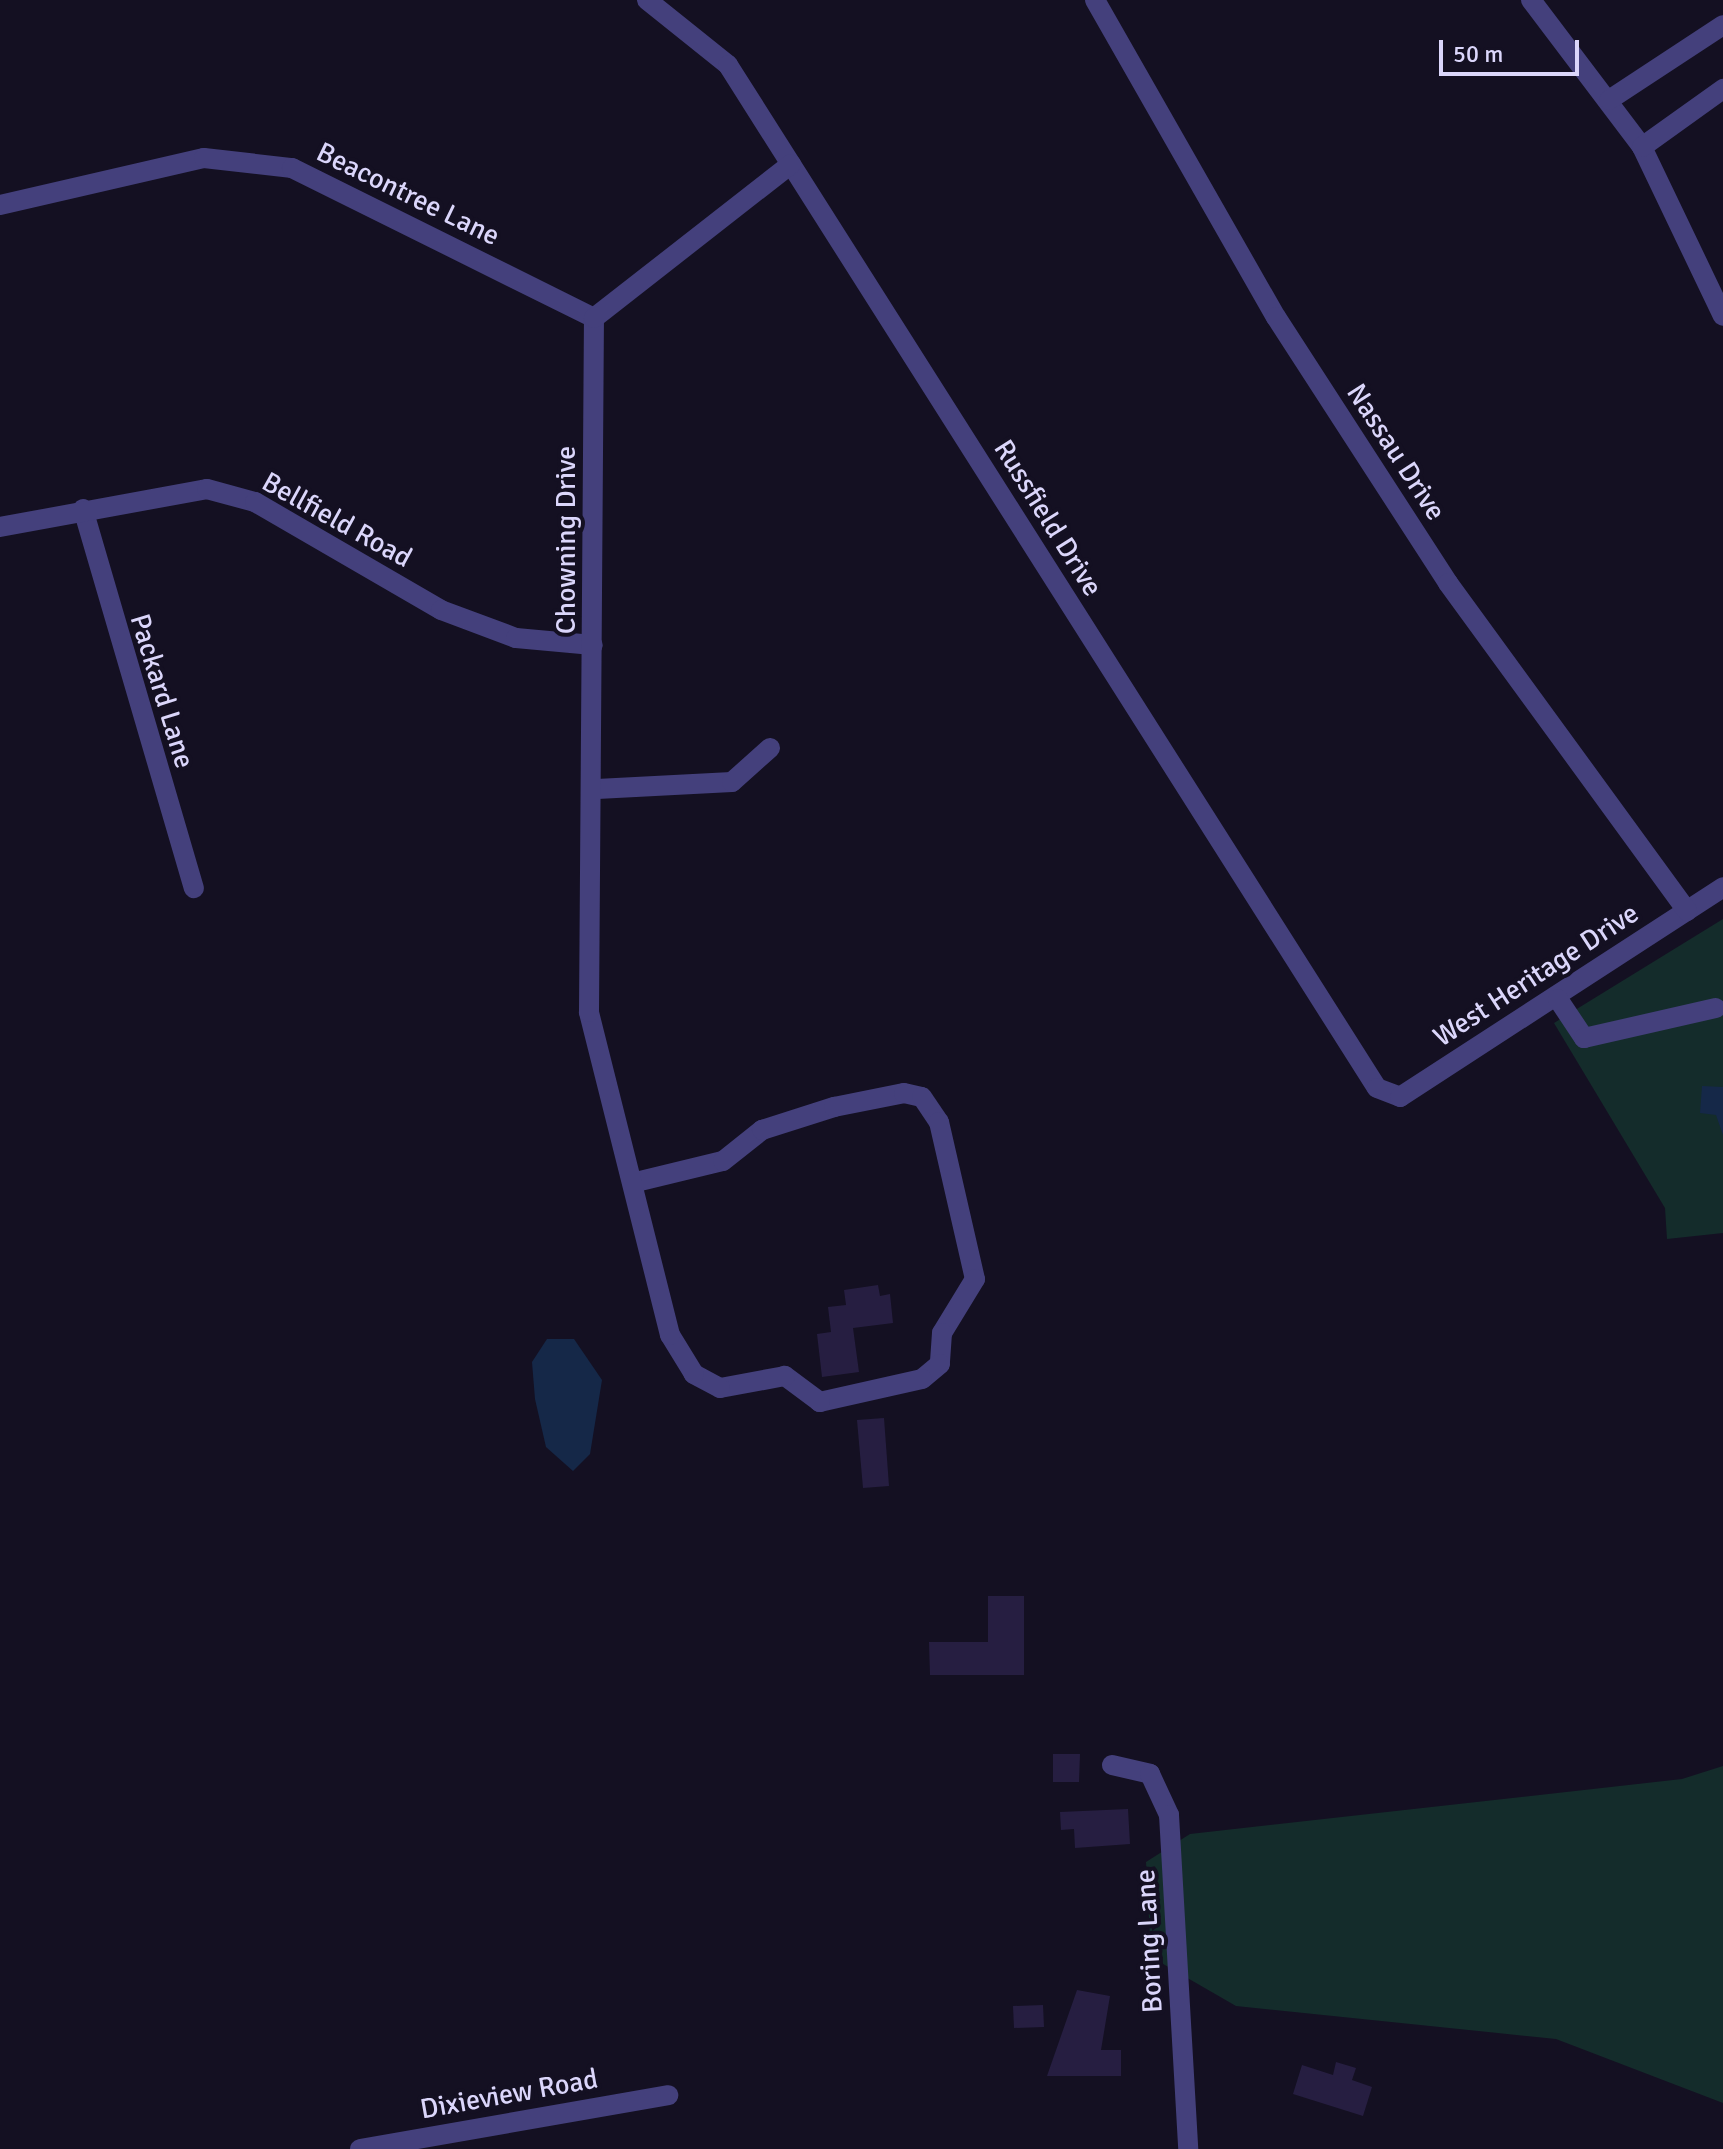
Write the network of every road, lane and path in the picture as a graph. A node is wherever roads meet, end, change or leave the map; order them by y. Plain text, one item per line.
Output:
1 (647, 0) edge
2 (1095, 0) edge
3 (1531, 0) edge
4 (1723, 25) edge
5 (1723, 89) edge
6 (1609, 100) junction
7 (1642, 147) junction
8 (791, 164) junction
9 (0, 205) edge
10 (1723, 316) edge
11 (594, 318) junction
12 (83, 509) junction
13 (0, 527) edge
14 (593, 645) junction
15 (770, 748) dead end
16 (597, 789) junction
17 (1723, 887) edge
18 (194, 888) dead end
19 (1687, 911) junction
20 (1558, 999) junction
21 (1716, 1008) dead end
22 (1377, 1088) joint
23 (636, 1182) junction
24 (1112, 1765) dead end
25 (668, 2095) dead end
26 (360, 2149) edge
27 (1188, 2149) edge

1 - 8 street, Russfield Drive
2 - 19 street, Nassau Drive
3 - 6 street
4 - 6 street
5 - 7 street
6 - 7 street
7 - 10 street
8 - 11 street
8 - 22 street, Russfield Drive
9 - 11 street, Beacontree Lane
11 - 14 street, Chowning Drive
12 - 13 street, Bellfield Road
12 - 14 street, Bellfield Road
12 - 18 street, Packard Lane
14 - 16 street, Chowning Drive
15 - 16 street
16 - 23 street, Chowning Drive
17 - 19 street, West Heritage Drive
19 - 20 street, West Heritage Drive
20 - 21 street
20 - 22 street, West Heritage Drive
23 - 23 street, Chowning Drive
24 - 27 street, Boring Lane
25 - 26 street, Dixieview Road

